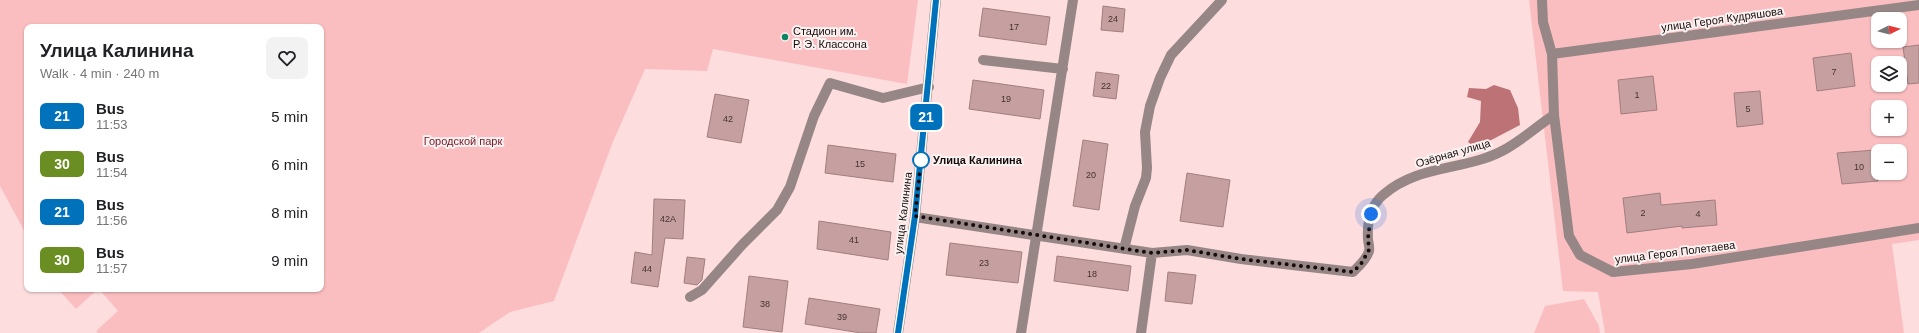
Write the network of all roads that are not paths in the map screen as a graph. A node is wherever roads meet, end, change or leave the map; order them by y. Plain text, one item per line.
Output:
1 (936, 0) edge
2 (1073, 0) edge
3 (1222, 0) edge
4 (1542, 0) edge
5 (1919, 5) edge
6 (1552, 54) junction
7 (983, 60) dead end
8 (1063, 69) junction
9 (929, 87) junction
10 (1554, 114) junction
11 (915, 216) junction
12 (1919, 228) edge
13 (1036, 234) junction
14 (1124, 249) junction
15 (1152, 253) junction
16 (690, 297) dead end
17 (898, 333) edge
18 (1022, 333) edge
19 (1141, 333) edge

1 - 9 street, улица Калинина
2 - 8 street
3 - 14 street
4 - 6 street
5 - 6 street, улица Героя Кудряшова
6 - 10 street
7 - 8 street
8 - 13 street
9 - 11 street, улица Калинина
9 - 16 street
10 - 12 street, улица Героя Полетаева
10 - 15 street, Озёрная улица
11 - 13 street
11 - 17 street, улица Калинина
13 - 14 street
13 - 18 street
14 - 15 street
15 - 19 street

